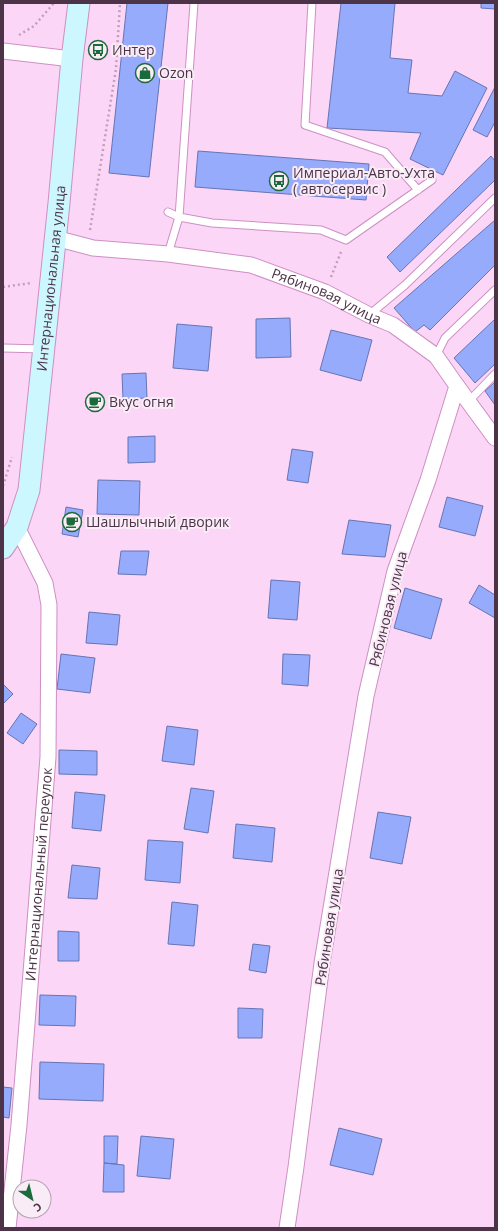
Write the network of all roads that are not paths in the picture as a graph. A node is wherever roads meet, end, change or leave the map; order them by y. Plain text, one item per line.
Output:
1 (79, 3) edge
2 (194, 3) edge
3 (312, 3) edge
4 (3, 51) edge
5 (72, 59) junction
6 (432, 180) dead end
7 (418, 190) junction
8 (495, 198) edge
9 (168, 212) dead end
10 (179, 217) junction
11 (55, 238) junction
12 (168, 254) junction
13 (495, 290) edge
14 (369, 315) junction
15 (3, 348) edge
16 (43, 350) junction
17 (436, 356) junction
18 (495, 374) edge
19 (457, 386) junction
20 (468, 402) junction
21 (495, 438) edge
22 (17, 527) junction
23 (3, 548) edge
24 (8, 1228) edge
25 (287, 1228) edge

1 - 5 main road, Интернациональная улица
2 - 10 lane
3 - 7 lane
4 - 5 street
5 - 11 main road, Интернациональная улица
6 - 7 lane
7 - 10 lane
8 - 14 lane
9 - 10 lane
10 - 12 lane
11 - 12 street, Рябиновая улица
11 - 16 main road, Интернациональная улица
12 - 14 street, Рябиновая улица
13 - 17 lane
14 - 17 street, Рябиновая улица
15 - 16 lane
16 - 22 main road, Интернациональная улица
17 - 19 street, Рябиновая улица
18 - 20 lane
19 - 20 street
19 - 25 street, Рябиновая улица
20 - 21 street
22 - 23 main road, Интернациональная улица
22 - 24 street, Интернациональный переулок

